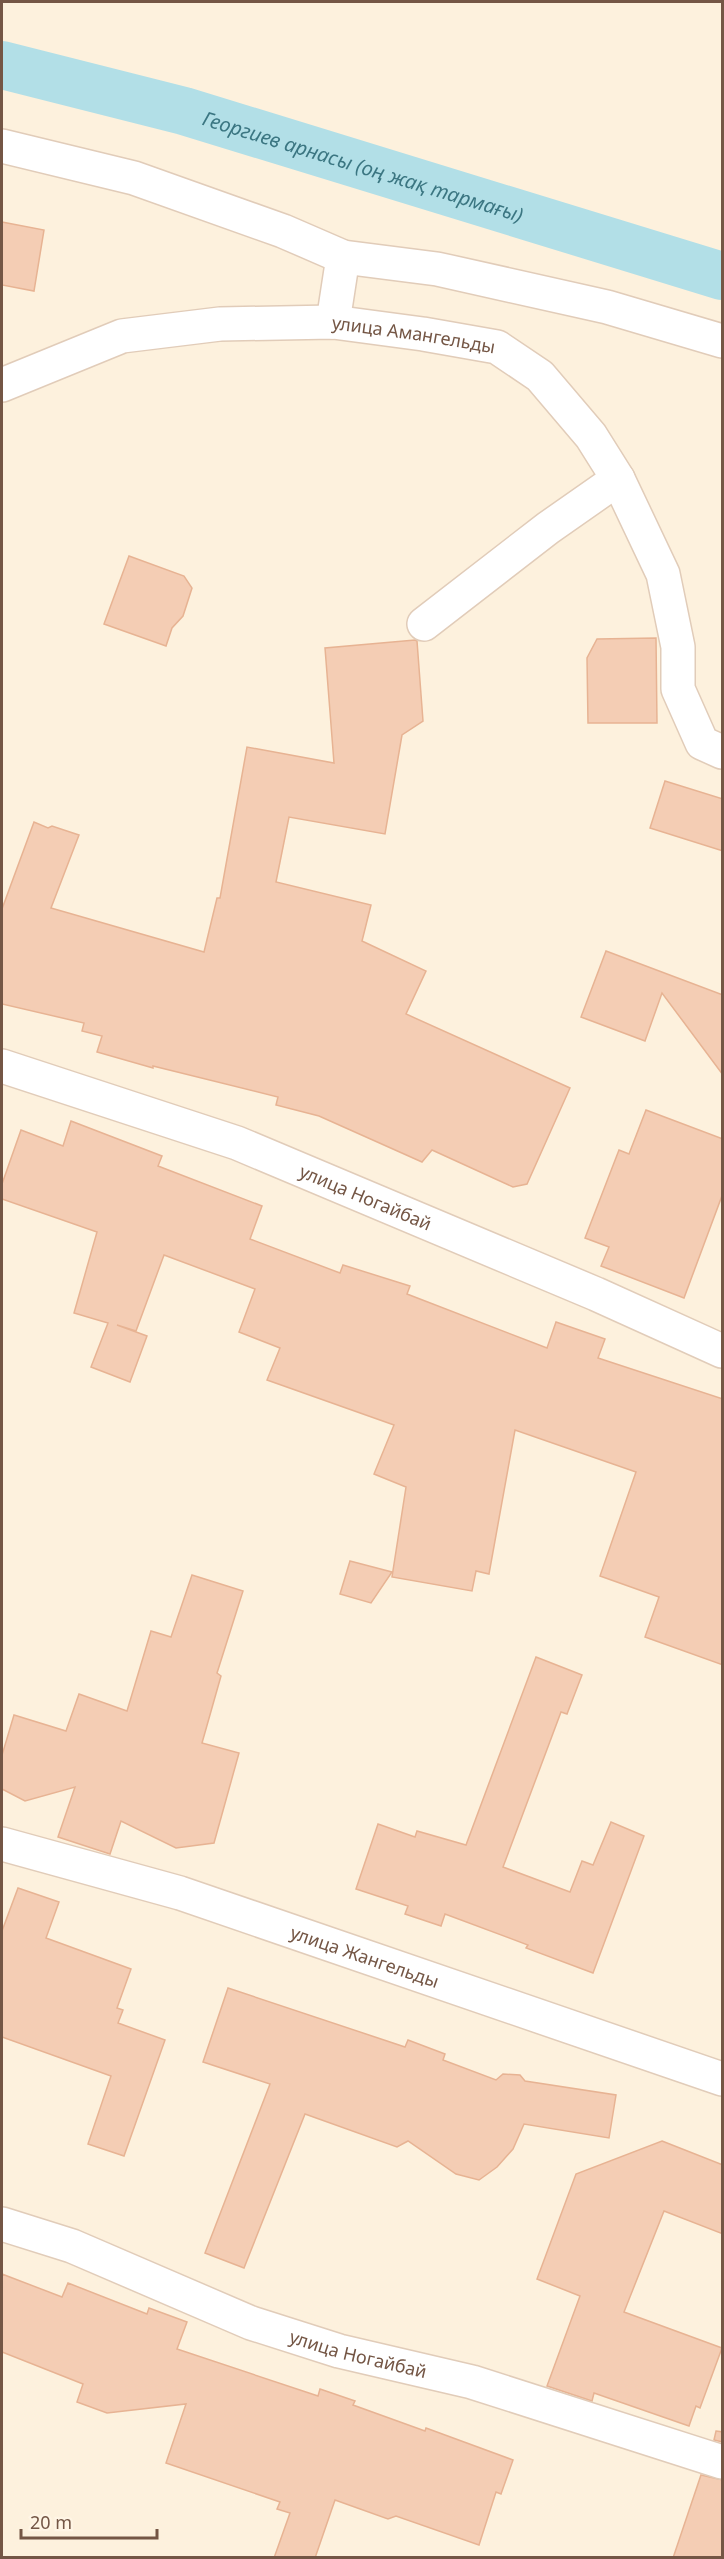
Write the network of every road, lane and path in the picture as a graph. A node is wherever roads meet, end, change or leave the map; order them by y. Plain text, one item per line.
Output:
1 (2, 146) edge
2 (343, 257) junction
3 (333, 322) junction
4 (723, 341) edge
5 (2, 385) edge
6 (618, 479) junction
7 (424, 624) dead end
8 (723, 752) edge
9 (2, 1066) edge
10 (723, 1351) edge
11 (2, 1844) edge
12 (723, 2079) edge
13 (2, 2224) edge
14 (723, 2462) edge

1 - 2 street
2 - 3 street
2 - 4 street
3 - 5 street, улица Амангельды
3 - 6 street, улица Амангельды
6 - 7 street
6 - 8 street, улица Амангельды
9 - 10 street, улица Ногайбай
11 - 12 street, улица Жангельды
13 - 14 street, улица Ногайбай

